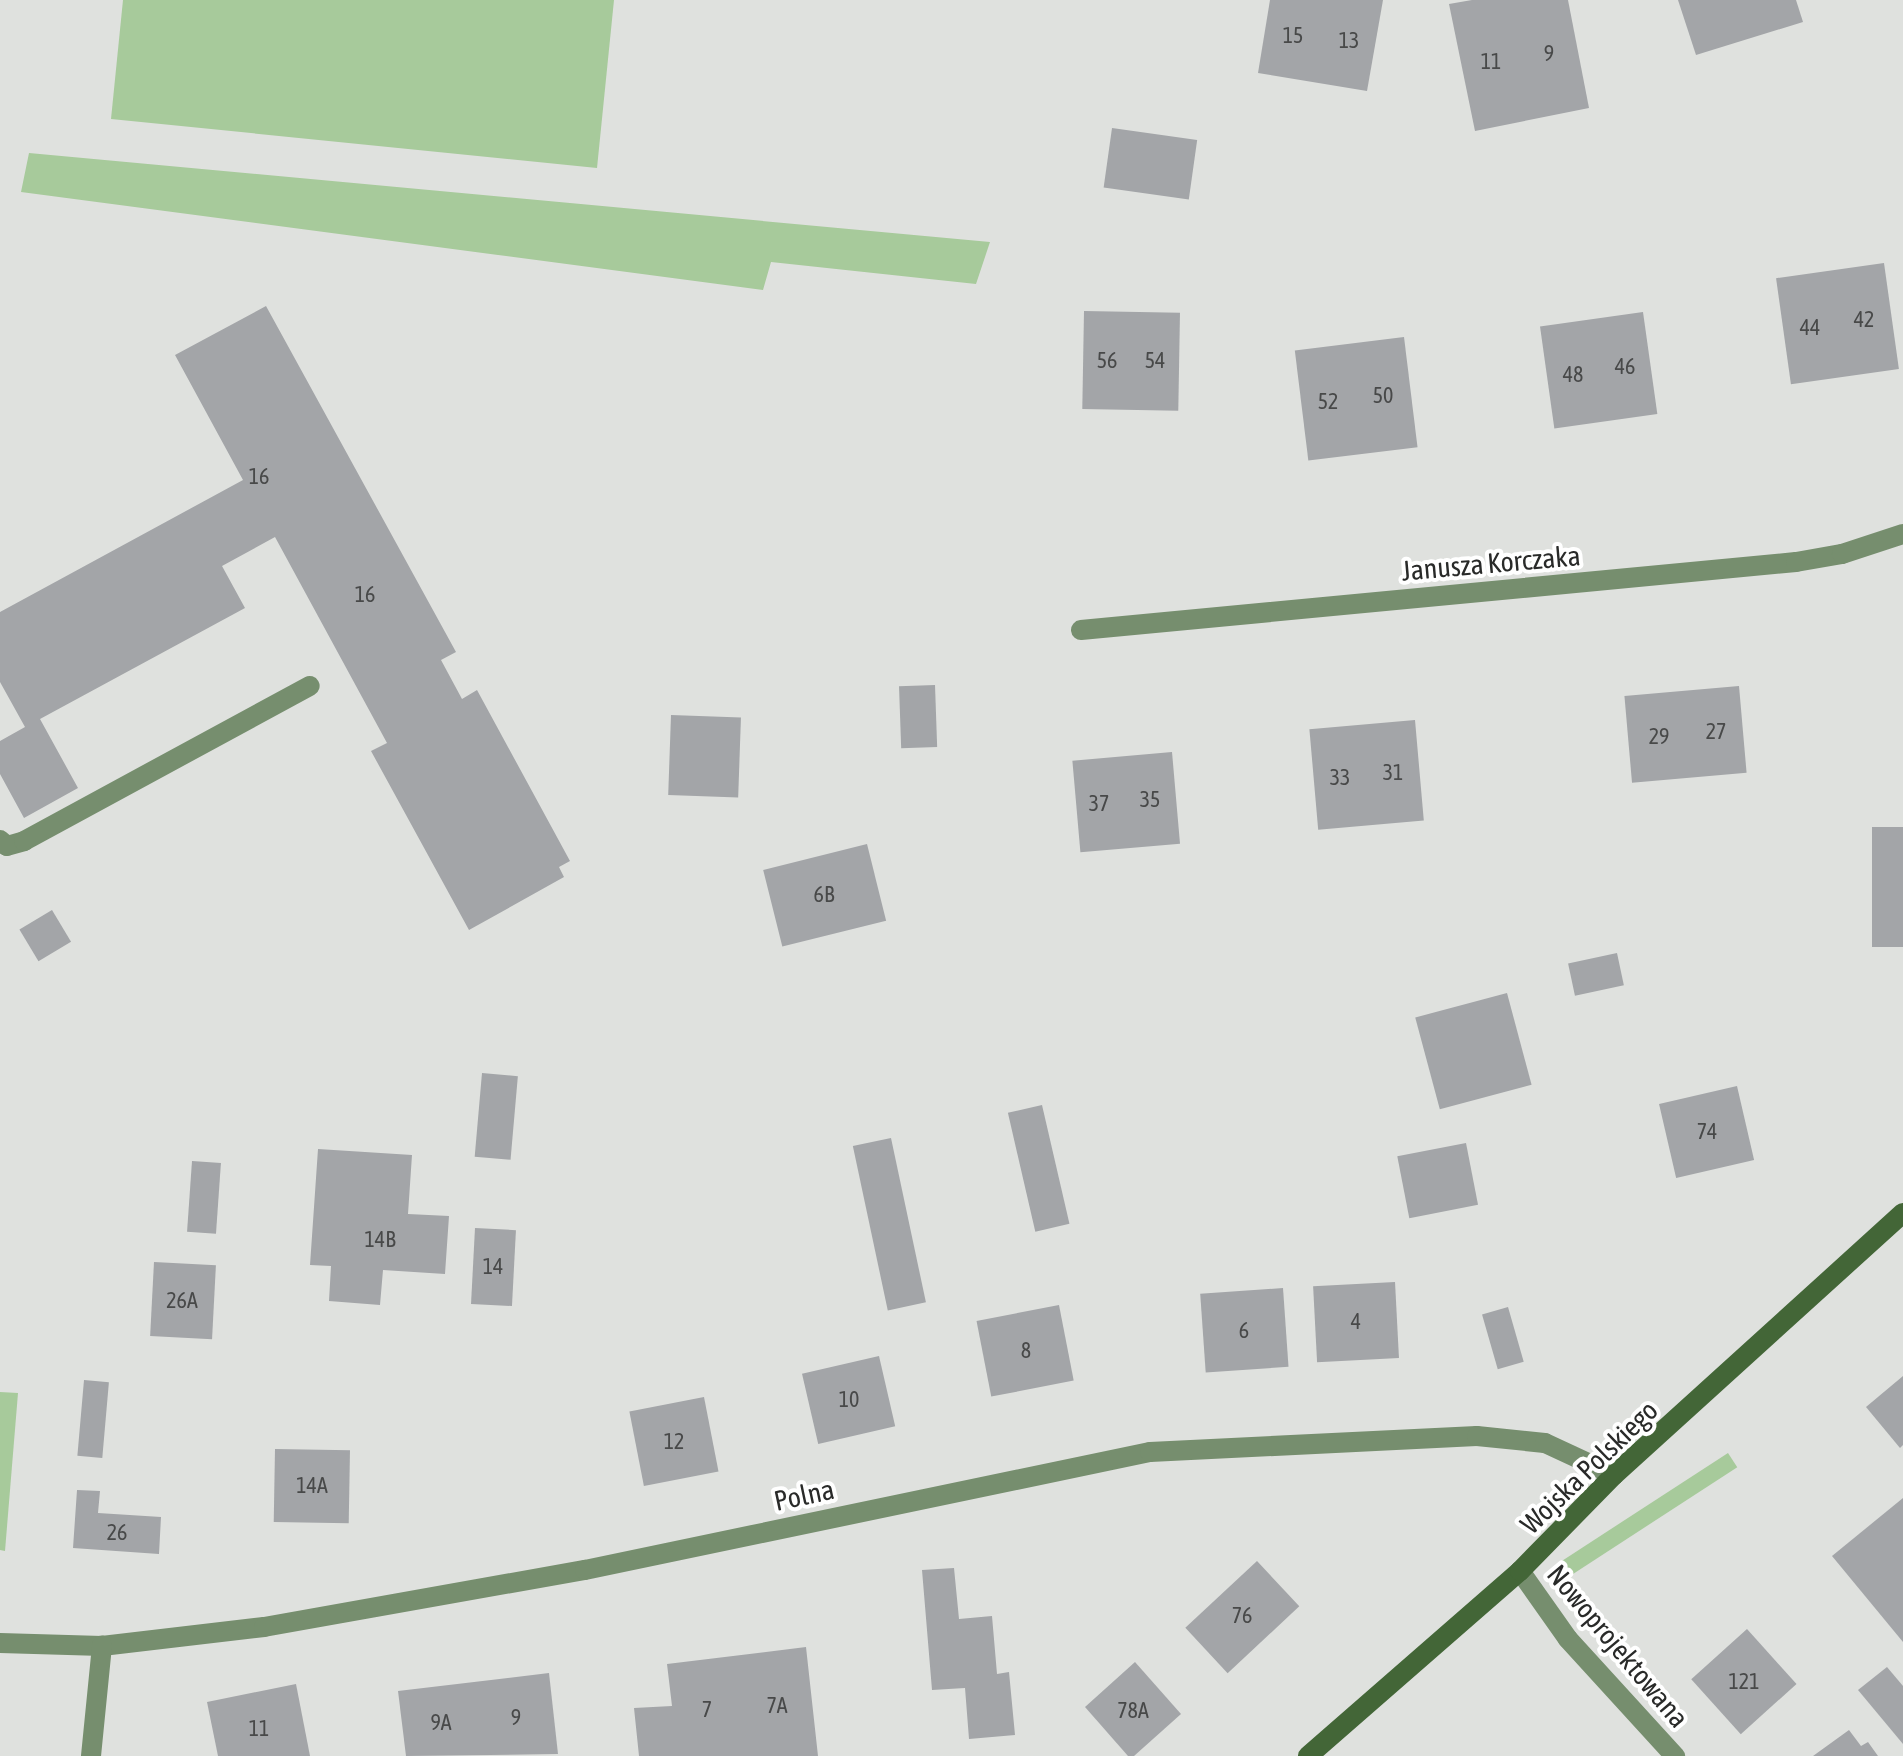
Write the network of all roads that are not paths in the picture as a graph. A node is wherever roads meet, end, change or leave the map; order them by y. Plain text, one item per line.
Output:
1 (1903, 534) edge
2 (1081, 630) dead end
3 (310, 686) dead end
4 (0, 840) edge
5 (1903, 1213) edge
6 (1614, 1476) junction
7 (1520, 1572) junction
8 (0, 1643) edge
9 (102, 1646) junction
10 (92, 1756) edge
11 (1308, 1756) edge
12 (1675, 1756) edge

1 - 2 street, Janusza Korczaka
3 - 4 street
5 - 6 main road, Wojska Polskiego
6 - 7 main road, Wojska Polskiego
6 - 9 street, Polna
7 - 11 main road, Wojska Polskiego
7 - 12 street, Nowoprojektowana
8 - 9 street, Polna
9 - 10 street

